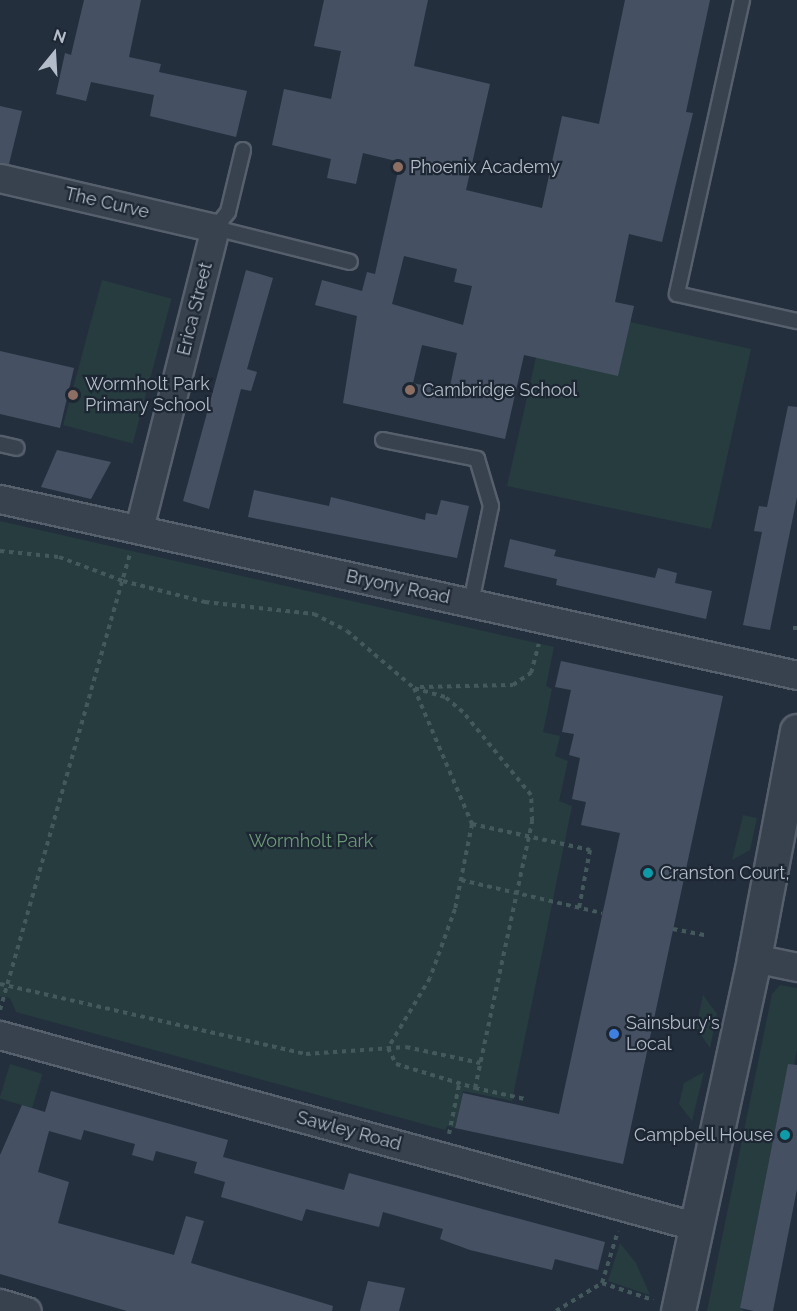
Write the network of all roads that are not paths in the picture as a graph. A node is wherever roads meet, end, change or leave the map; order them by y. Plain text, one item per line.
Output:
1 (742, 0) edge
2 (243, 150) dead end
3 (0, 178) edge
4 (215, 228) junction
5 (351, 262) dead end
6 (797, 321) edge
7 (383, 440) dead end
8 (0, 444) edge
9 (17, 448) dead end
10 (0, 499) edge
11 (137, 529) junction
12 (471, 603) junction
13 (797, 675) edge
14 (797, 731) edge
15 (754, 958) junction
16 (796, 962) edge
17 (0, 1035) edge
18 (698, 1227) junction
19 (0, 1303) edge
20 (668, 1306) edge
21 (27, 1311) edge

1 - 6 lane
2 - 4 lane
3 - 4 street, The Curve
4 - 5 lane
4 - 11 street, Erica Street
7 - 12 lane
8 - 9 lane
10 - 11 street, Bryony Road
11 - 12 street, Bryony Road
12 - 13 street, Bryony Road
14 - 15 street
15 - 16 street
15 - 18 street
17 - 18 street, Sawley Road
18 - 20 street
19 - 21 street

